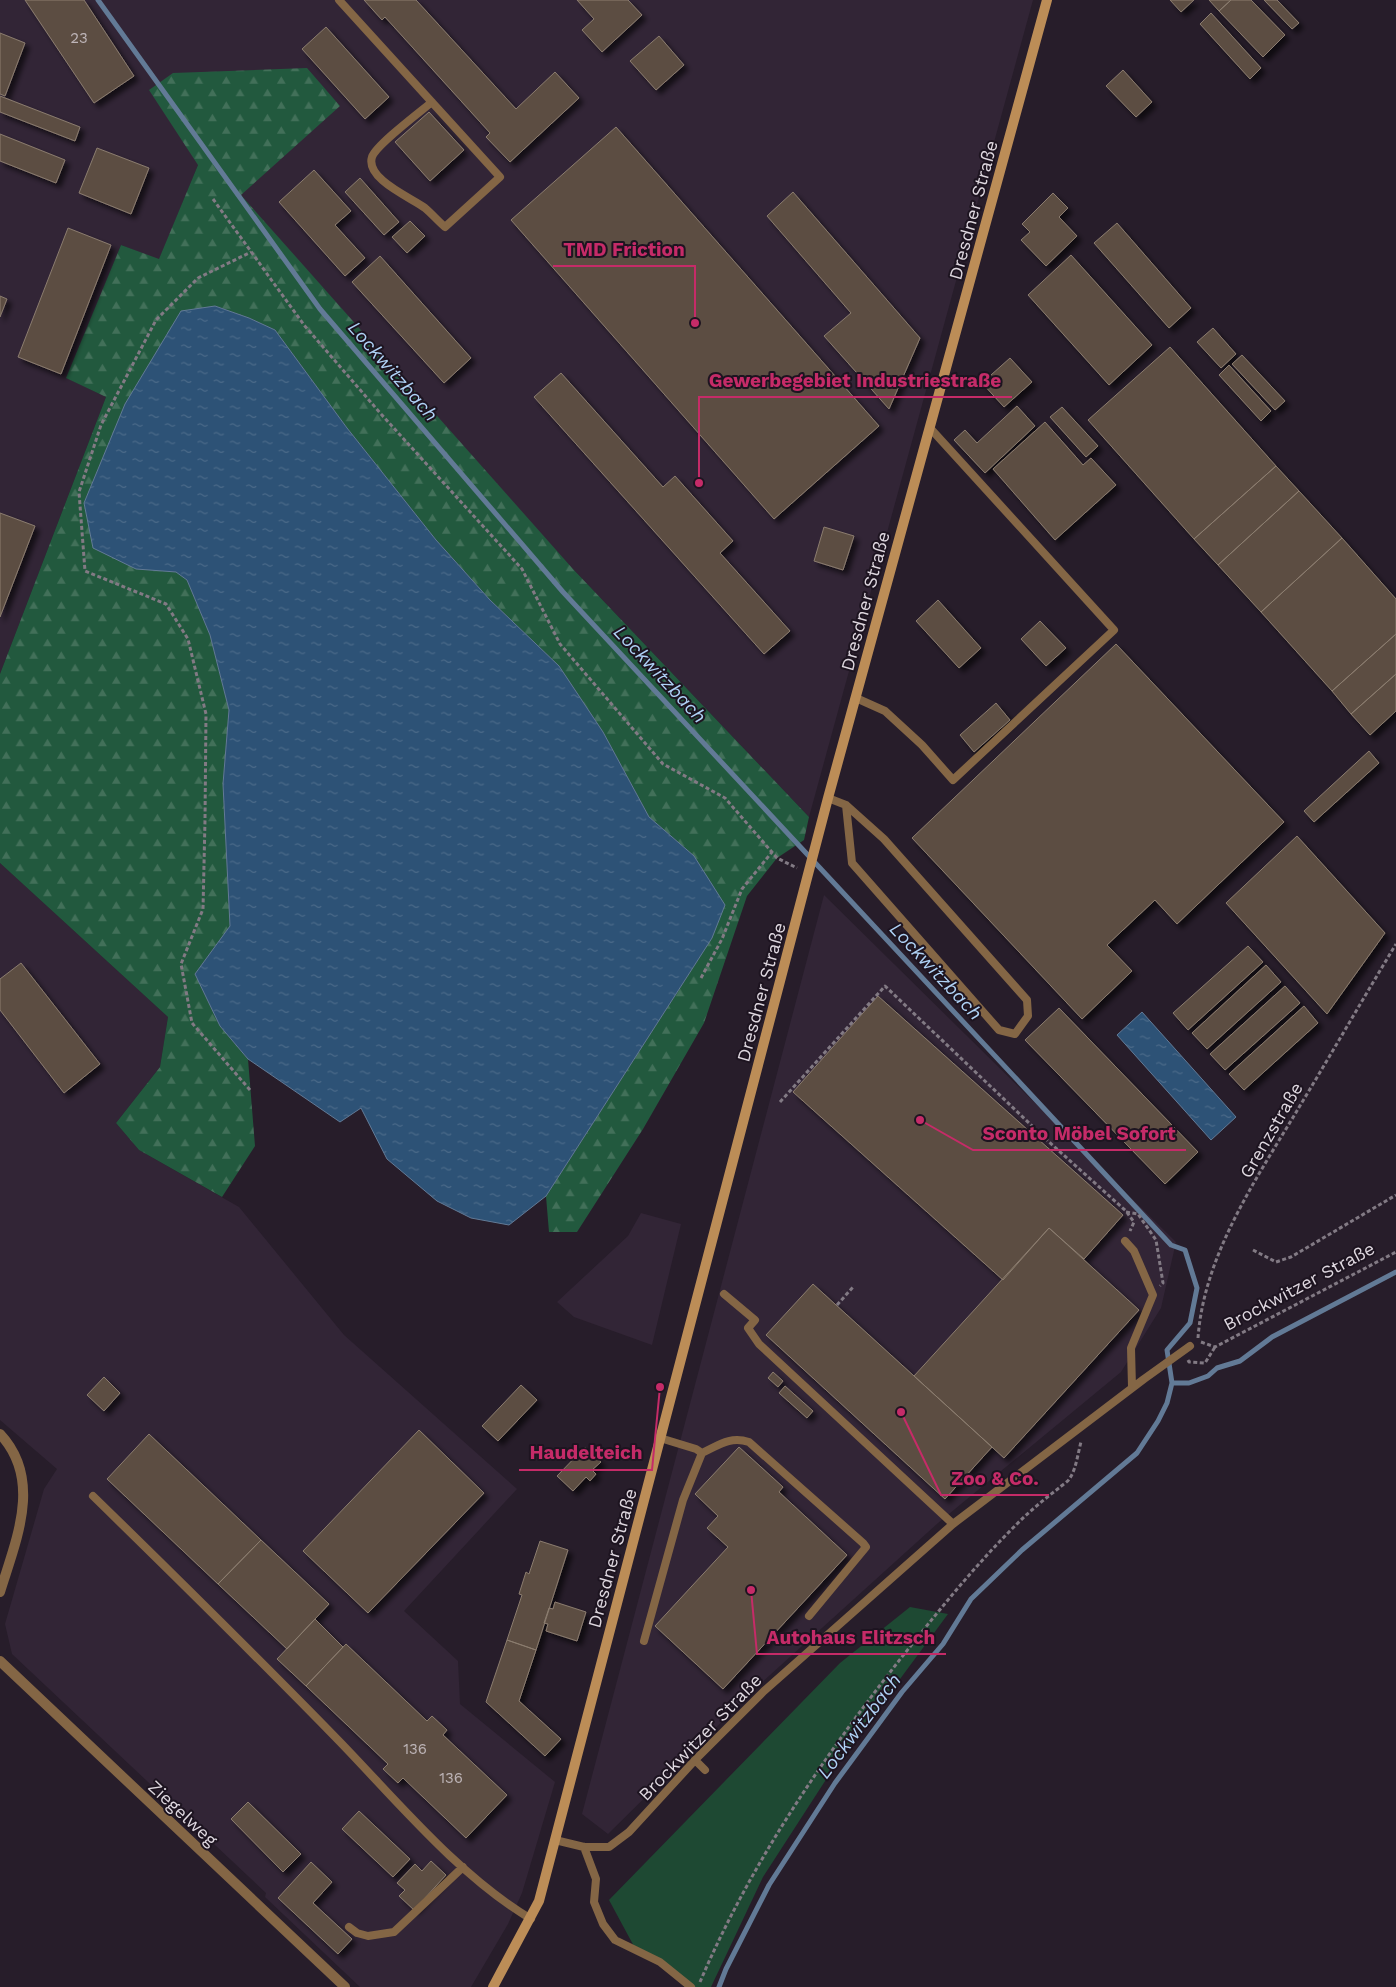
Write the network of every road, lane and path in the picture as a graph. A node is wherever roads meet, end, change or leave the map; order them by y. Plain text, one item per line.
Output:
1 (339, 0) edge
2 (1047, 0) edge
3 (432, 102) junction
4 (212, 199) dead end
5 (251, 252) junction
6 (930, 428) junction
7 (856, 698) junction
8 (828, 798) junction
9 (846, 805) junction
10 (772, 852) junction
11 (807, 882) junction
12 (1396, 944) edge
13 (700, 978) dead end
14 (250, 1090) dead end
15 (780, 1102) dead end
16 (1396, 1195) edge
17 (1126, 1212) junction
18 (1134, 1222) dead end
19 (1125, 1241) dead end
20 (1253, 1250) dead end
21 (1396, 1252) edge
22 (853, 1287) dead end
23 (724, 1294) dead end
24 (1153, 1295) junction
25 (837, 1305) dead end
26 (1198, 1341) joint
27 (1215, 1347) junction
28 (1186, 1348) joint
29 (1132, 1387) junction
30 (0, 1434) edge
31 (660, 1438) junction
32 (1081, 1442) dead end
33 (702, 1453) junction
34 (93, 1496) dead end
35 (953, 1524) junction
36 (0, 1592) edge
37 (809, 1616) dead end
38 (644, 1641) dead end
39 (0, 1661) edge
40 (695, 1760) junction
41 (705, 1770) dead end
42 (555, 1840) junction
43 (584, 1847) junction
44 (463, 1867) junction
45 (531, 1919) junction
46 (349, 1927) dead end
47 (345, 1987) edge
48 (494, 1987) edge
49 (691, 1987) edge
50 (698, 1987) edge

1 - 3 lane
2 - 6 main road, Dresdner Straße
3 - 3 lane
4 - 5 path
5 - 10 path
5 - 14 path
6 - 7 main road, Dresdner Straße
6 - 7 lane
7 - 8 main road, Dresdner Straße
8 - 9 lane
8 - 11 main road, Dresdner Straße
9 - 9 lane
10 - 11 path
10 - 13 path
11 - 31 main road, Dresdner Straße
12 - 26 path, Grenzstraße
15 - 17 path
16 - 20 path
17 - 18 path
17 - 24 path
19 - 24 lane
21 - 27 path, Brockwitzer Straße
22 - 25 path
23 - 35 lane
24 - 29 lane
26 - 27 path, Brockwitzer Straße
27 - 28 path, Brockwitzer Straße
28 - 29 lane, Brockwitzer Straße
29 - 35 lane, Brockwitzer Straße
30 - 36 street
31 - 33 lane
31 - 42 main road, Dresdner Straße
32 - 50 path
33 - 37 lane
33 - 38 lane
34 - 44 lane
35 - 40 lane, Brockwitzer Straße
39 - 47 street, Ziegelweg
40 - 41 lane
40 - 43 lane, Brockwitzer Straße
42 - 43 lane, Brockwitzer Straße
42 - 45 main road, Dresdner Straße
43 - 49 lane
44 - 45 lane
44 - 46 lane
45 - 48 main road, Dresdner Straße

